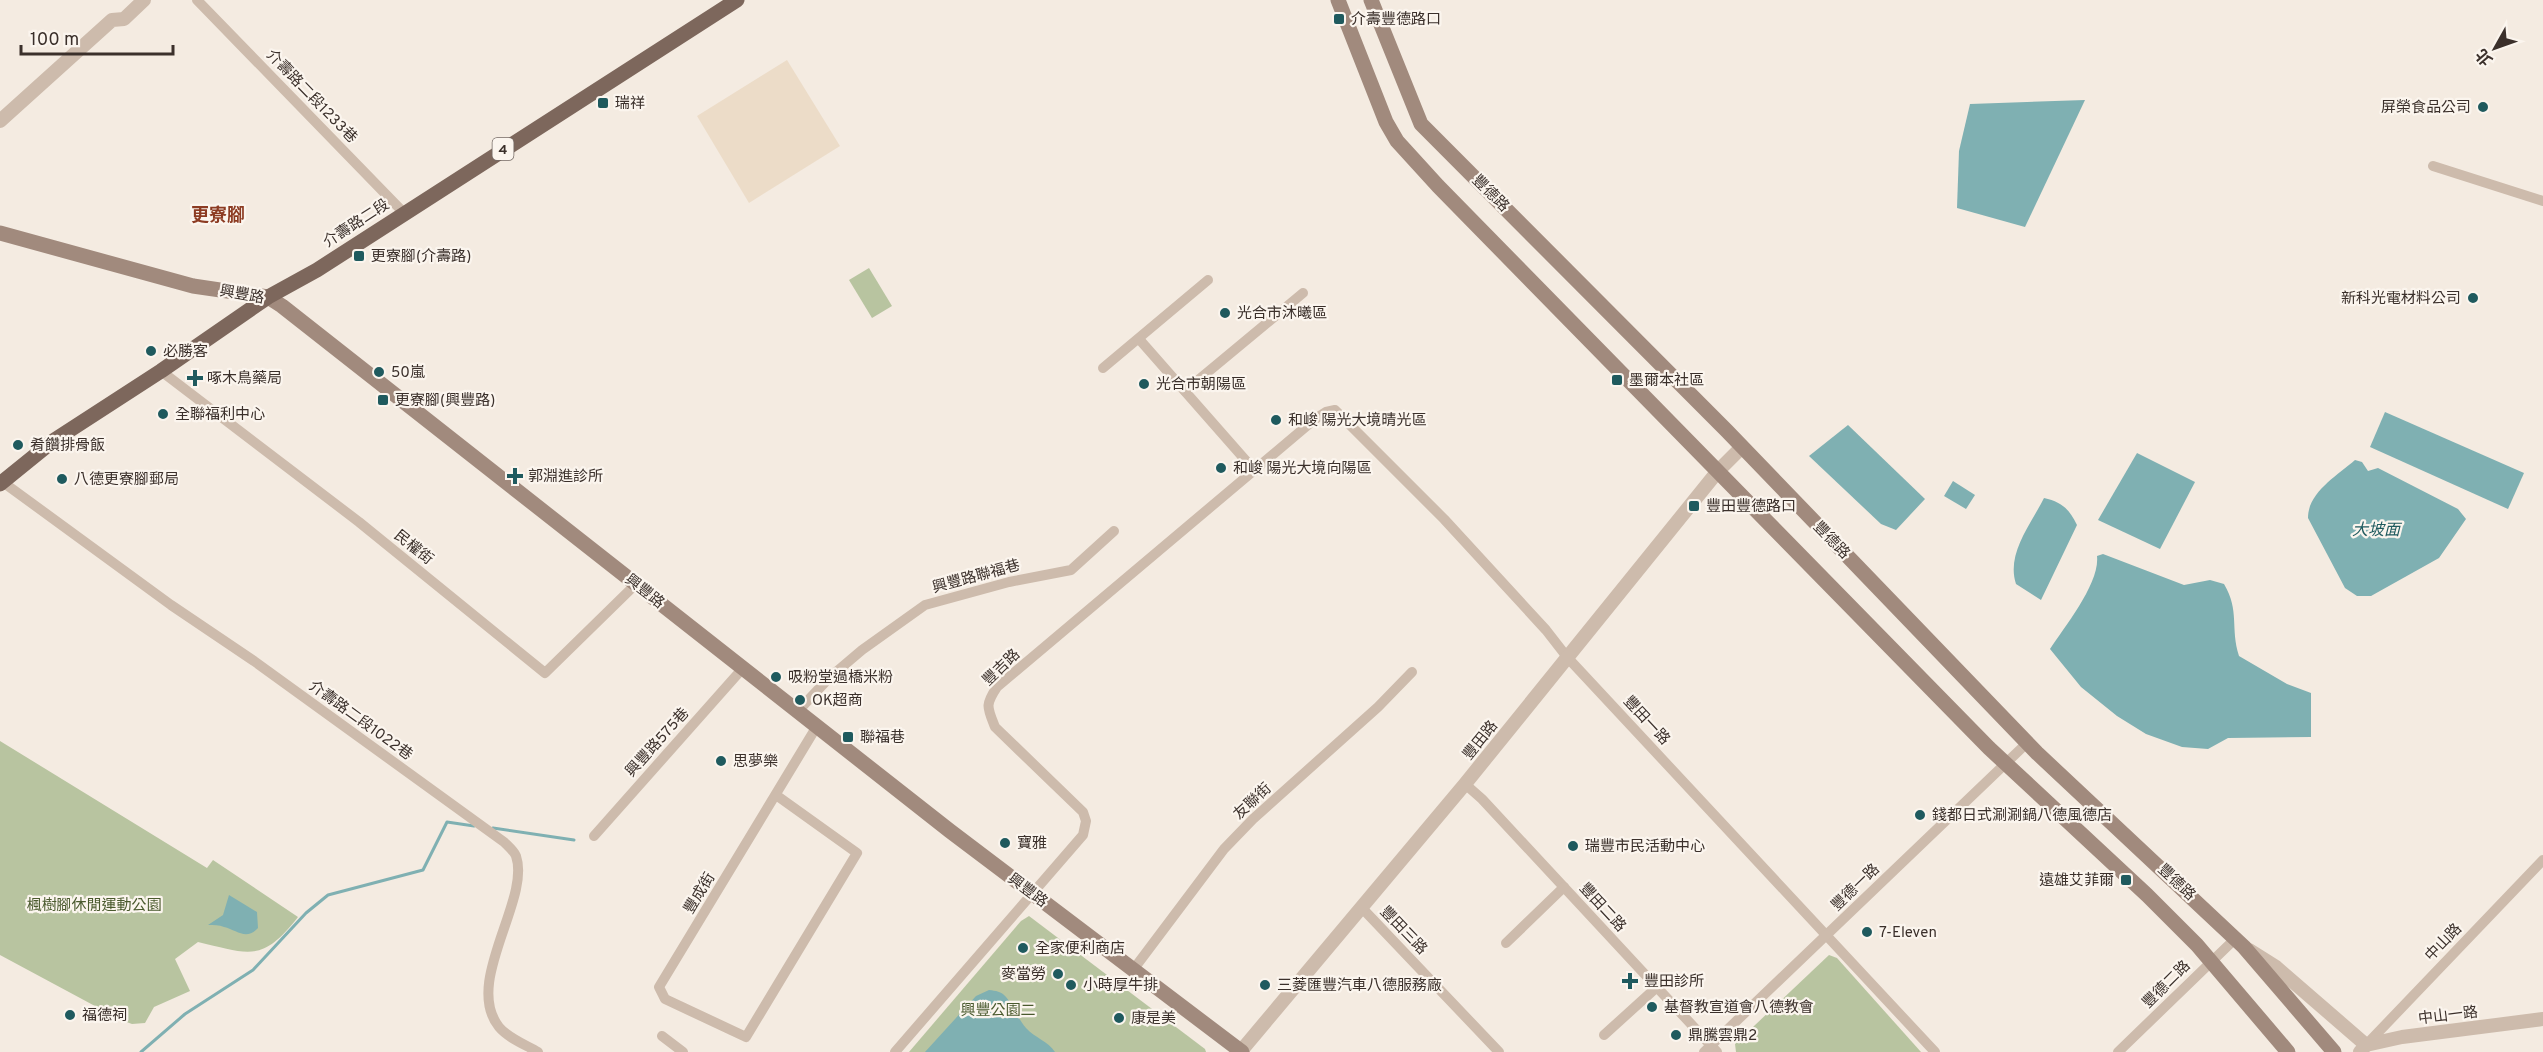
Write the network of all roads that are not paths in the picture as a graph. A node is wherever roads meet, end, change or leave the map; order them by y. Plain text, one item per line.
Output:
1 (144, 0) edge
2 (197, 0) edge
3 (737, 0) edge
4 (1338, 0) edge
5 (1371, 0) edge
6 (0, 121) edge
7 (2433, 166) dead end
8 (2543, 201) edge
9 (404, 213) junction
10 (0, 233) edge
11 (1208, 280) dead end
12 (1303, 293) dead end
13 (268, 297) junction
14 (1139, 339) junction
15 (1103, 368) dead end
16 (161, 371) junction
17 (1185, 391) junction
18 (1335, 410) joint
19 (1742, 447) junction
20 (1255, 471) junction
21 (1718, 471) junction
22 (1, 482) edge
23 (1114, 531) dead end
24 (636, 584) junction
25 (1567, 657) junction
26 (743, 668) junction
27 (1412, 672) dead end
28 (798, 711) junction
29 (817, 726) junction
30 (2027, 743) junction
31 (2005, 764) junction
32 (1465, 784) junction
33 (776, 795) junction
34 (594, 836) dead end
35 (2543, 860) edge
36 (1564, 887) junction
37 (1032, 894) junction
38 (1362, 908) junction
39 (1826, 935) junction
40 (1506, 943) dead end
41 (2240, 943) junction
42 (2211, 961) junction
43 (1134, 970) junction
44 (1657, 987) junction
45 (2543, 1019) edge
46 (1604, 1035) dead end
47 (662, 1036) dead end
48 (2363, 1049) edge
49 (1711, 1050) edge
50 (538, 1052) edge
51 (683, 1052) edge
52 (895, 1052) edge
53 (1241, 1052) edge
54 (1499, 1052) edge
55 (1935, 1052) edge
56 (2118, 1052) edge
57 (2288, 1052) edge
58 (2334, 1052) edge

1 - 6 street
2 - 9 street, 介壽路二段1233巷
3 - 9 main road, 介壽路二段 / 4
4 - 21 main road, 豐德路
5 - 19 main road, 豐德路
7 - 8 street
9 - 13 main road, 介壽路二段 / 4
10 - 13 main road, 興豐路
11 - 14 street
12 - 17 street
13 - 16 main road, 介壽路二段 / 4
13 - 24 main road, 興豐路
14 - 15 street
14 - 17 street
16 - 22 main road, 介壽路二段 / 4
16 - 24 street, 民權街
17 - 20 street
18 - 20 street, 豐吉路
18 - 25 street, 豐田一路
19 - 21 street, 豐田路
19 - 30 main road, 豐德路
20 - 37 street, 豐吉路
21 - 25 street, 豐田路
21 - 31 main road, 豐德路
22 - 50 street, 介壽路二段1022巷
23 - 28 street, 興豐路聯福巷
24 - 26 main road, 興豐路
25 - 32 street, 豐田路
25 - 39 street, 豐田一路
26 - 28 main road, 興豐路
26 - 34 street, 興豐路575巷
27 - 43 street, 友聯街
28 - 29 main road, 興豐路
29 - 33 street, 豐成街
29 - 37 main road, 興豐路
30 - 31 street, 豐德一路
30 - 41 main road, 豐德路
31 - 39 street, 豐德一路
31 - 42 main road, 豐德路
32 - 36 street, 豐田二路
32 - 38 street, 豐田路
33 - 33 street, 豐成街
35 - 48 street, 中山路
36 - 40 street
36 - 44 street, 豐田二路
37 - 43 main road, 興豐路
37 - 52 street, 豐吉路
38 - 53 street, 豐田路
38 - 54 street, 豐田三路
39 - 49 street, 豐德一路
39 - 55 street, 豐田一路
41 - 42 street, 豐德二路
41 - 48 street
41 - 58 main road, 豐德路
42 - 56 street, 豐德二路
42 - 57 main road, 豐德路
43 - 53 main road, 興豐路
44 - 46 street
44 - 49 street, 豐田二路
45 - 48 street, 中山一路
47 - 51 street

